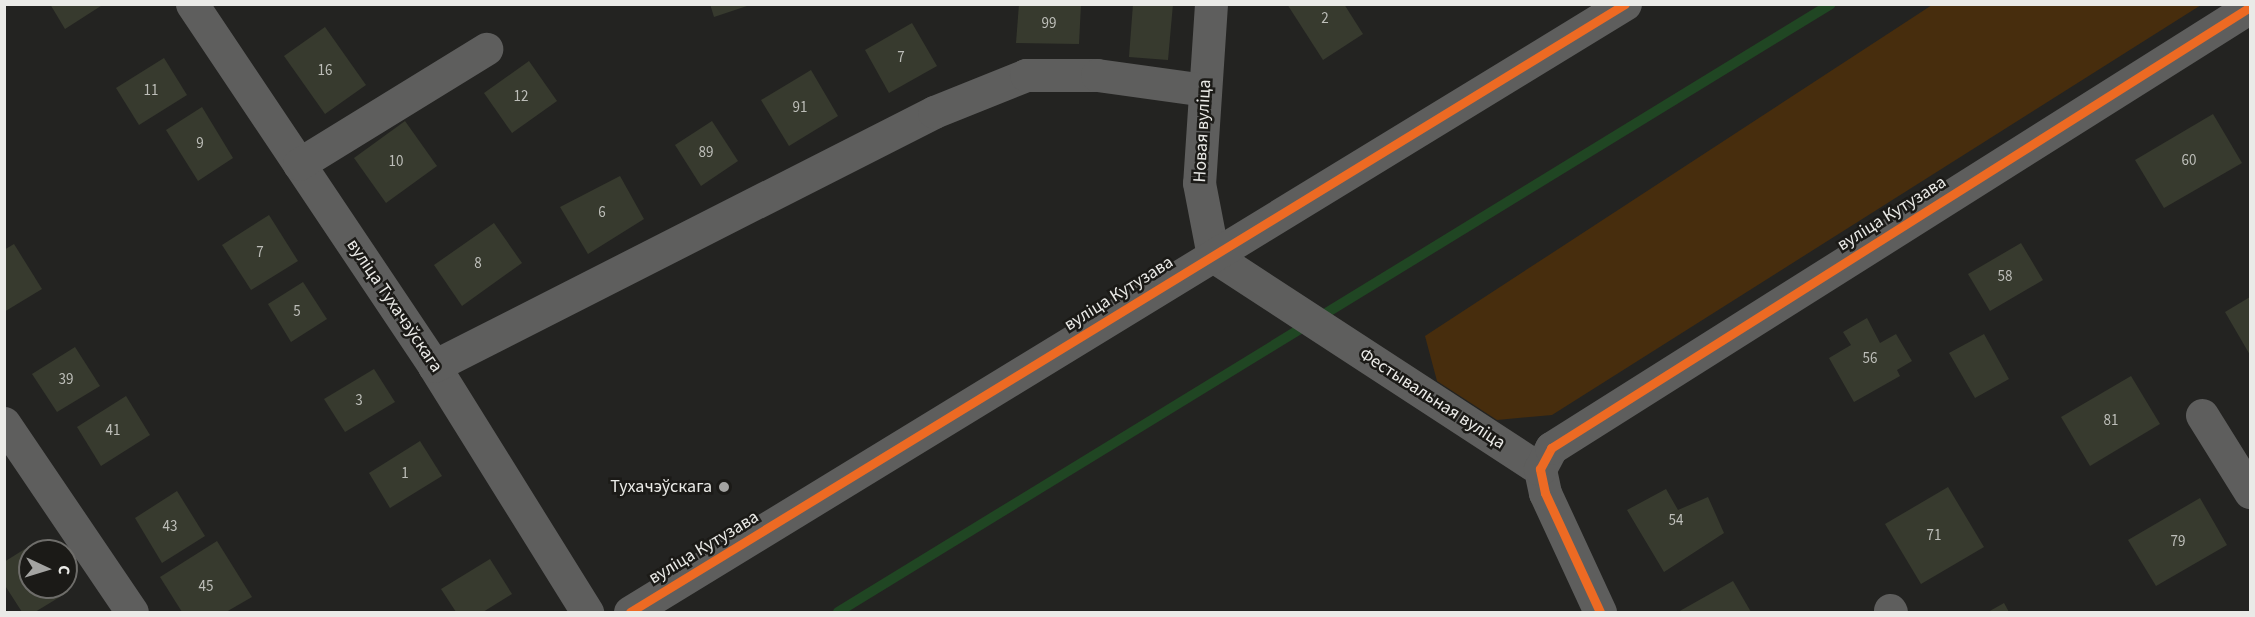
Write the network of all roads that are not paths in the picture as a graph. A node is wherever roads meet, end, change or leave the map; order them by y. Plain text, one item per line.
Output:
1 (192, 4) edge
2 (1211, 4) edge
3 (1625, 4) edge
4 (2250, 7) edge
5 (486, 49) dead end
6 (1205, 90) junction
7 (299, 164) junction
8 (1213, 256) junction
9 (434, 366) junction
10 (2202, 415) dead end
11 (4, 423) edge
12 (1545, 459) junction
13 (2250, 492) edge
14 (132, 612) edge
15 (587, 612) edge
16 (630, 612) edge
17 (1600, 612) edge

1 - 7 street, вуліца Тухачэўскага
2 - 6 street, Новая вуліца
3 - 8 street, вуліца Кутузава
4 - 12 street, вуліца Кутузава
5 - 7 street
6 - 8 street, Новая вуліца
6 - 9 street
7 - 9 street, вуліца Тухачэўскага
8 - 12 street, Фестывальная вуліца
8 - 16 street, вуліца Кутузава
9 - 15 street, вуліца Тухачэўскага
10 - 13 street
11 - 14 street
12 - 17 street

